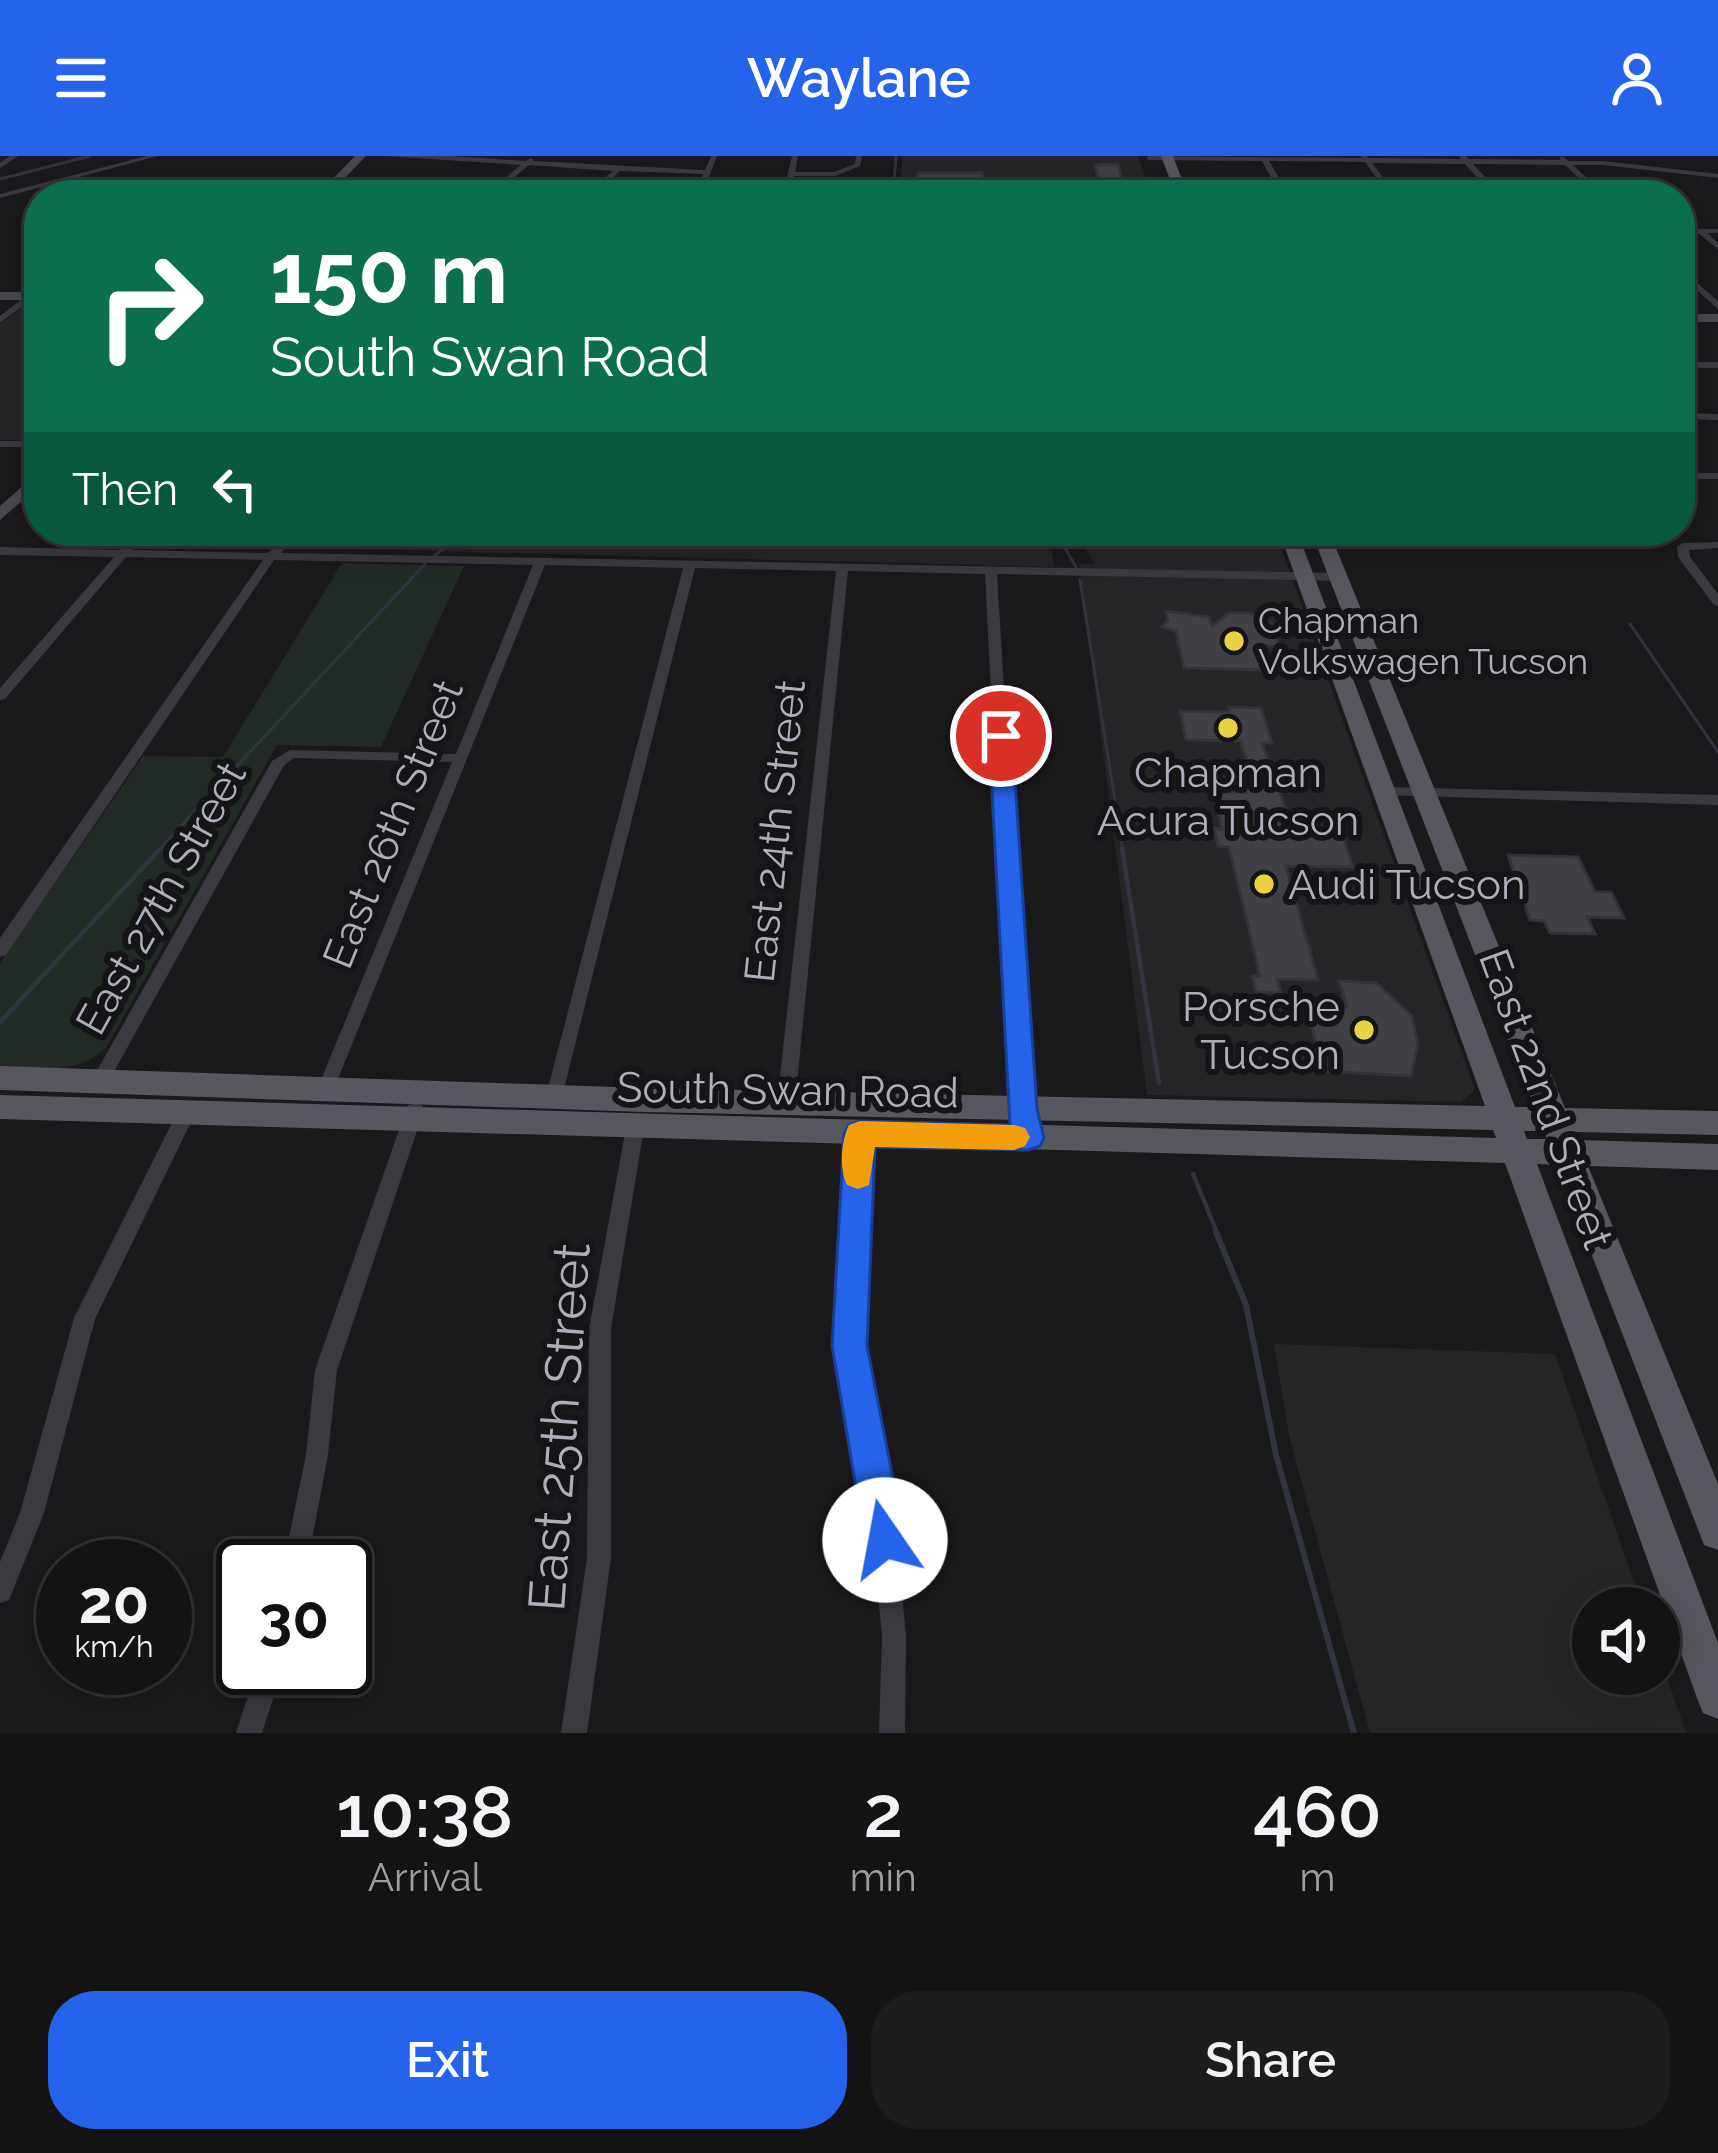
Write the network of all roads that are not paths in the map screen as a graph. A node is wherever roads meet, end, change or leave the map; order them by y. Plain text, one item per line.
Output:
1 (15, 156) edge
2 (155, 156) edge
3 (361, 156) edge
4 (388, 156) edge
5 (603, 156) edge
6 (714, 156) edge
7 (795, 156) edge
8 (859, 156) edge
9 (511, 157) edge
10 (1149, 157) edge
11 (1167, 157) edge
12 (1263, 158) edge
13 (1365, 158) edge
14 (1464, 159) edge
15 (1563, 159) edge
16 (531, 160) junction
17 (125, 164) junction
18 (0, 166) edge
19 (1652, 166) junction
20 (583, 167) junction
21 (617, 171) junction
22 (149, 172) dead end
23 (708, 172) junction
24 (1706, 174) junction
25 (791, 175) junction
26 (1156, 176) dead end
27 (62, 180) edge
28 (337, 180) edge
29 (506, 180) edge
30 (607, 180) edge
31 (705, 180) edge
32 (790, 180) edge
33 (1585, 180) edge
34 (1718, 180) edge
35 (1695, 231) edge
36 (1700, 231) junction
37 (1718, 231) edge
38 (1718, 247) edge
39 (1695, 284) edge
40 (1718, 306) edge
41 (24, 492) edge
42 (0, 515) edge
43 (126, 546) edge
44 (281, 546) edge
45 (1294, 546) edge
46 (1327, 546) edge
47 (1680, 546) edge
48 (0, 551) edge
49 (119, 553) junction
50 (271, 556) junction
51 (541, 562) junction
52 (690, 564) junction
53 (842, 567) junction
54 (992, 570) junction
55 (1305, 576) junction
56 (1340, 577) junction
57 (1718, 602) edge
58 (0, 696) edge
59 (462, 758) junction
60 (1385, 792) junction
61 (1425, 793) junction
62 (1718, 800) edge
63 (0, 951) edge
64 (0, 1078) edge
65 (100, 1081) junction
66 (555, 1096) junction
67 (321, 1102) junction
68 (786, 1103) junction
69 (416, 1106) junction
70 (0, 1107) edge
71 (187, 1112) junction
72 (1505, 1117) junction
73 (1553, 1117) junction
74 (1718, 1123) edge
75 (1025, 1124) junction
76 (635, 1128) junction
77 (860, 1134) junction
78 (1518, 1151) junction
79 (1567, 1152) junction
80 (1718, 1157) edge
81 (1718, 1531) edge
82 (300, 1539) edge
83 (0, 1591) edge
84 (261, 1695) edge
85 (1718, 1698) edge
86 (249, 1733) edge
87 (574, 1733) edge
88 (892, 1733) edge

1 - 18 street
2 - 17 street
3 - 28 street
4 - 9 street
5 - 20 street
6 - 23 street
7 - 25 street
8 - 25 street
9 - 16 street
10 - 11 street
10 - 26 main road
11 - 12 street
12 - 13 street
13 - 14 street
14 - 15 street
15 - 19 street
15 - 33 street
16 - 20 street
16 - 29 street
17 - 22 street
17 - 27 street
19 - 24 street
19 - 24 street
20 - 21 street
21 - 23 street
21 - 30 street
23 - 31 street
24 - 34 street
25 - 32 street
35 - 36 street
36 - 37 street
36 - 38 street
39 - 40 street
41 - 42 street
43 - 49 street
44 - 50 street
45 - 55 main road, East 22nd Street
46 - 56 main road, East 22nd Street
47 - 57 street
48 - 49 street
49 - 50 street
49 - 58 street
50 - 51 street
50 - 63 street
51 - 52 street
51 - 59 street, East 26th Street
52 - 53 street
52 - 66 street
53 - 54 street
53 - 68 street, East 24th Street
54 - 55 street
54 - 75 street
55 - 56 street
55 - 60 main road, East 22nd Street
56 - 61 main road, East 22nd Street
59 - 65 street, East 27th Street
59 - 67 street, East 26th Street
60 - 61 street
60 - 72 main road, East 22nd Street
61 - 62 street
61 - 73 main road, East 22nd Street
64 - 65 main road, South Swan Road
65 - 67 main road, South Swan Road
66 - 68 main road, South Swan Road
66 - 69 main road, South Swan Road
67 - 69 main road, South Swan Road
67 - 71 main road, South Swan Road
68 - 75 main road, South Swan Road
69 - 76 main road, South Swan Road
69 - 82 street
70 - 71 main road, South Swan Road
71 - 83 street
72 - 73 main road, South Swan Road
72 - 75 main road, South Swan Road
72 - 78 main road, East 22nd Street
73 - 74 main road, South Swan Road
73 - 79 main road, East 22nd Street
75 - 77 main road, South Swan Road
75 - 78 main road, South Swan Road
76 - 77 main road, South Swan Road
76 - 87 street, East 25th Street
77 - 88 street
78 - 79 main road, South Swan Road
78 - 85 main road, East 22nd Street
79 - 80 main road, South Swan Road
79 - 81 main road, East 22nd Street
84 - 86 street

